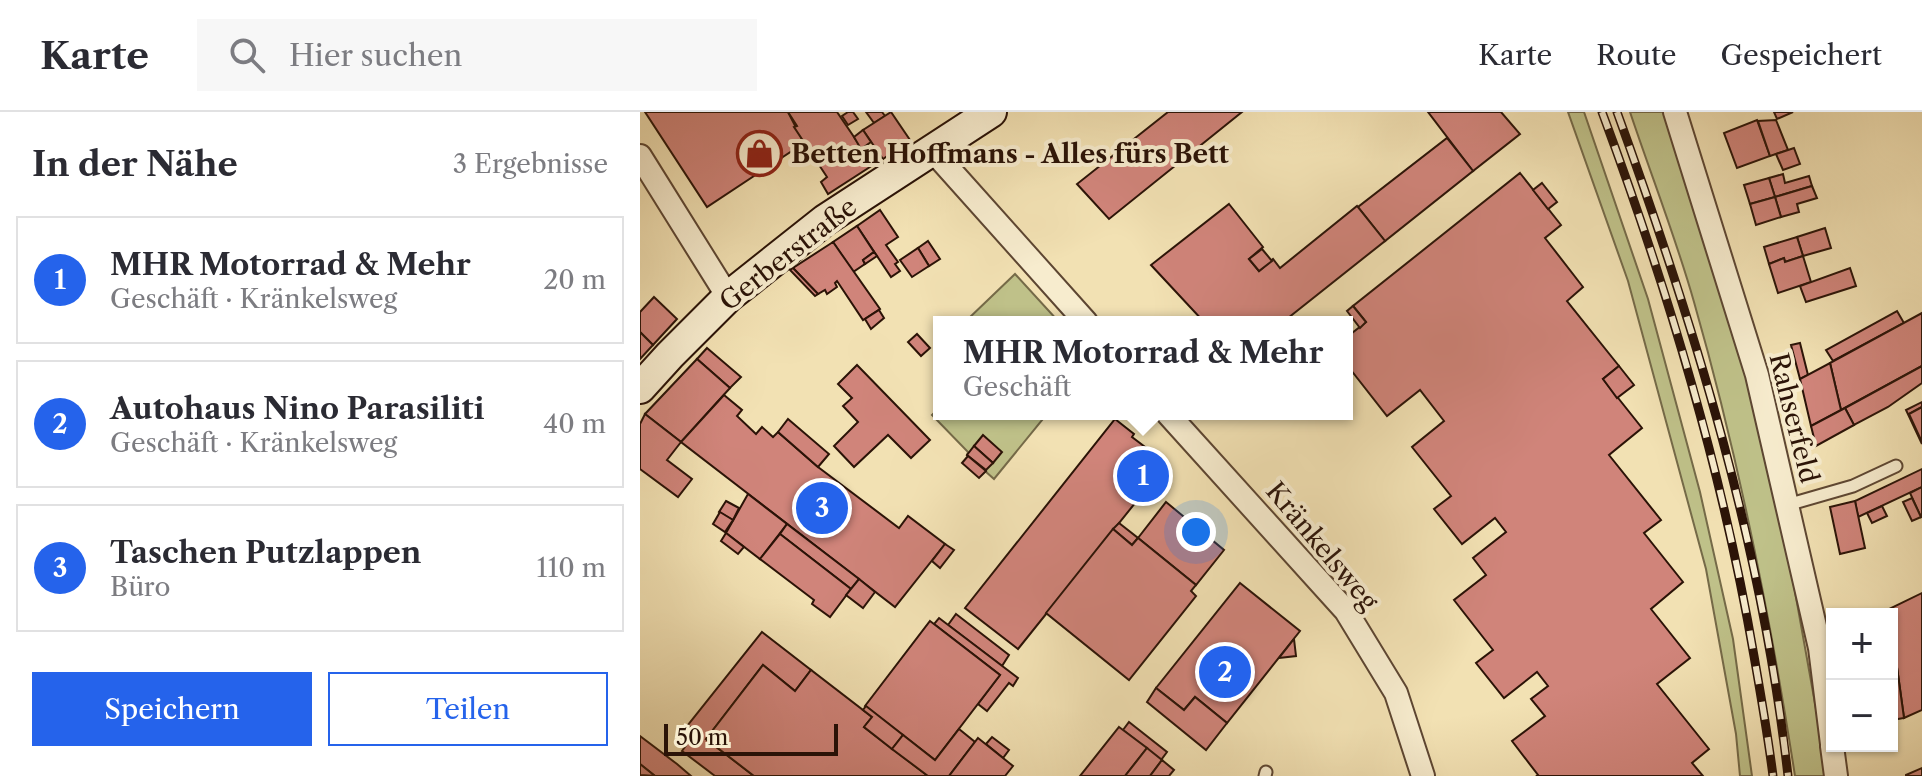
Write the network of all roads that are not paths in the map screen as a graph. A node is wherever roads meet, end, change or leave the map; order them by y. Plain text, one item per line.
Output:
1 (991, 112) edge
2 (1675, 112) edge
3 (933, 151) junction
4 (640, 156) edge
5 (728, 297) junction
6 (1081, 316) edge
7 (640, 388) edge
8 (1173, 420) edge
9 (1896, 466) dead end
10 (1787, 505) junction
11 (1826, 696) edge
12 (1833, 752) edge
13 (1423, 776) edge
14 (1836, 776) edge

1 - 3 street, Gerberstraße
2 - 10 street, Rahserfeld
3 - 5 street, Gerberstraße
3 - 6 street
4 - 5 street
5 - 7 street, Gerberstraße
8 - 13 street, Kränkelsweg
9 - 10 lane
10 - 11 street, Rahserfeld
12 - 14 street, Rahserfeld

